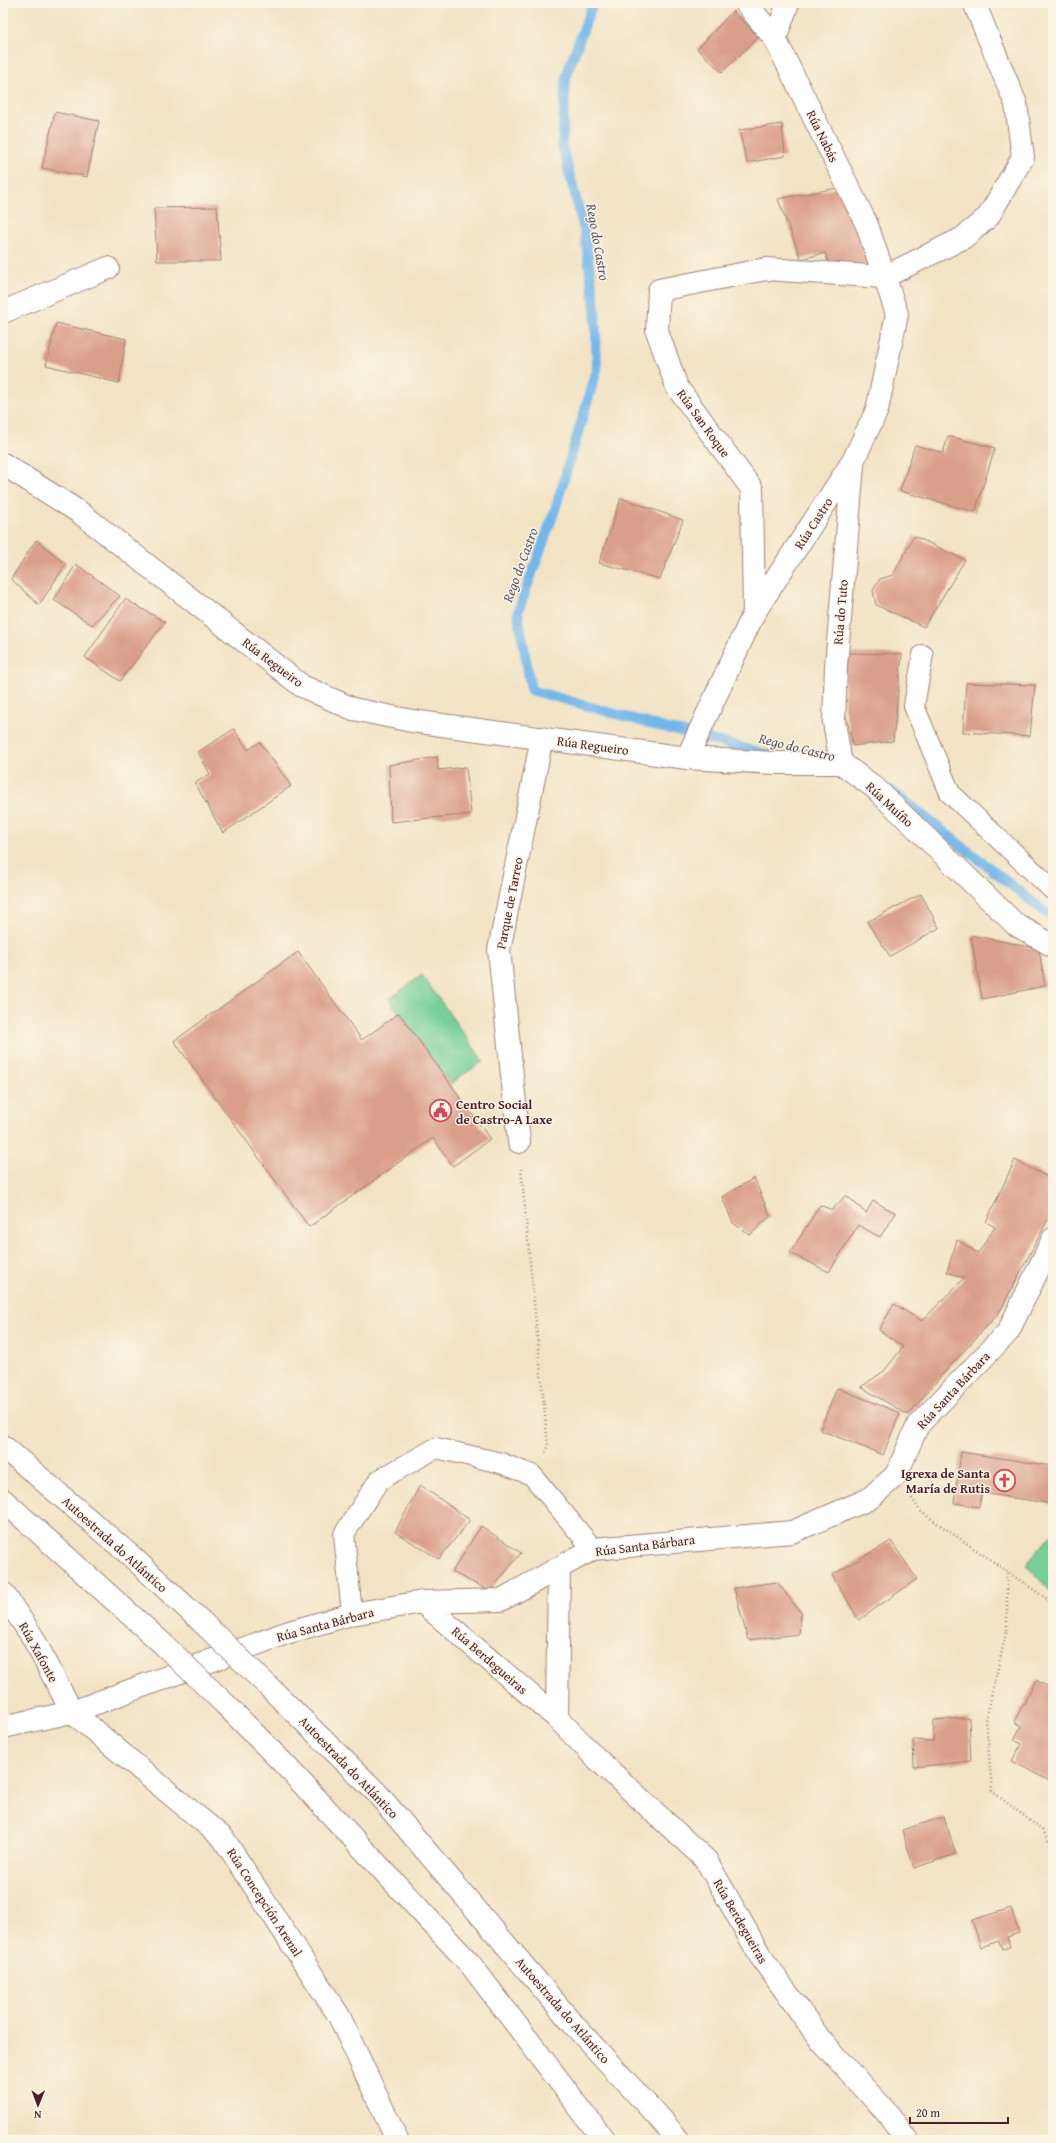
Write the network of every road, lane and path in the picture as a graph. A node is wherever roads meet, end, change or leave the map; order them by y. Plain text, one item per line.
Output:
1 (746, 3) edge
2 (788, 3) edge
3 (976, 3) edge
4 (775, 39) junction
5 (108, 268) dead end
6 (884, 277) junction
7 (3, 312) edge
8 (853, 462) junction
9 (3, 464) edge
10 (754, 613) junction
11 (924, 655) dead end
12 (542, 738) junction
13 (687, 758) junction
14 (841, 763) junction
15 (1053, 890) edge
16 (1053, 946) edge
17 (519, 1142) joint
18 (1053, 1238) edge
19 (3, 1446) edge
20 (532, 1475) junction
21 (896, 1475) junction
22 (3, 1500) edge
23 (593, 1549) junction
24 (559, 1568) junction
25 (1007, 1572) junction
26 (3, 1593) edge
27 (422, 1602) junction
28 (1053, 1607) edge
29 (352, 1614) junction
30 (72, 1712) junction
31 (557, 1718) junction
32 (3, 1727) edge
33 (1053, 1850) edge
34 (397, 2140) edge
35 (604, 2140) edge
36 (677, 2140) edge
37 (907, 2140) edge

1 - 4 main road, Rúa Nabás
2 - 4 main road
3 - 6 main road
4 - 6 main road, Rúa Nabás
5 - 7 main road
6 - 8 main road, Rúa Castro
6 - 10 main road, Rúa San Roque
8 - 10 main road, Rúa Castro
8 - 14 main road, Rúa do Tuto
9 - 12 main road, Rúa Regueiro
10 - 13 main road, Rúa Castro
11 - 15 lane
12 - 13 main road, Rúa Regueiro
12 - 17 main road, Parque de Tarreo
13 - 14 main road
14 - 16 main road, Rúa Muíño
17 - 20 path
18 - 21 main road, Rúa Santa Bárbara
19 - 36 main road, Autoestrada do Atlántico, bridge
20 - 23 lane
20 - 29 lane
21 - 23 main road, Rúa Santa Bárbara
21 - 25 path
22 - 35 main road, bridge
23 - 24 main road, Rúa Santa Bárbara
24 - 27 main road, Rúa Santa Bárbara
24 - 31 main road
25 - 28 path
25 - 33 path
26 - 30 main road, Rúa Xafonte
27 - 29 main road, Rúa Santa Bárbara
27 - 31 main road, Rúa Berdegueiras
29 - 30 main road, Rúa Santa Bárbara
30 - 32 main road, Rúa Santa Bárbara
30 - 34 main road, Rúa Concepción Arenal
31 - 37 main road, Rúa Berdegueiras

